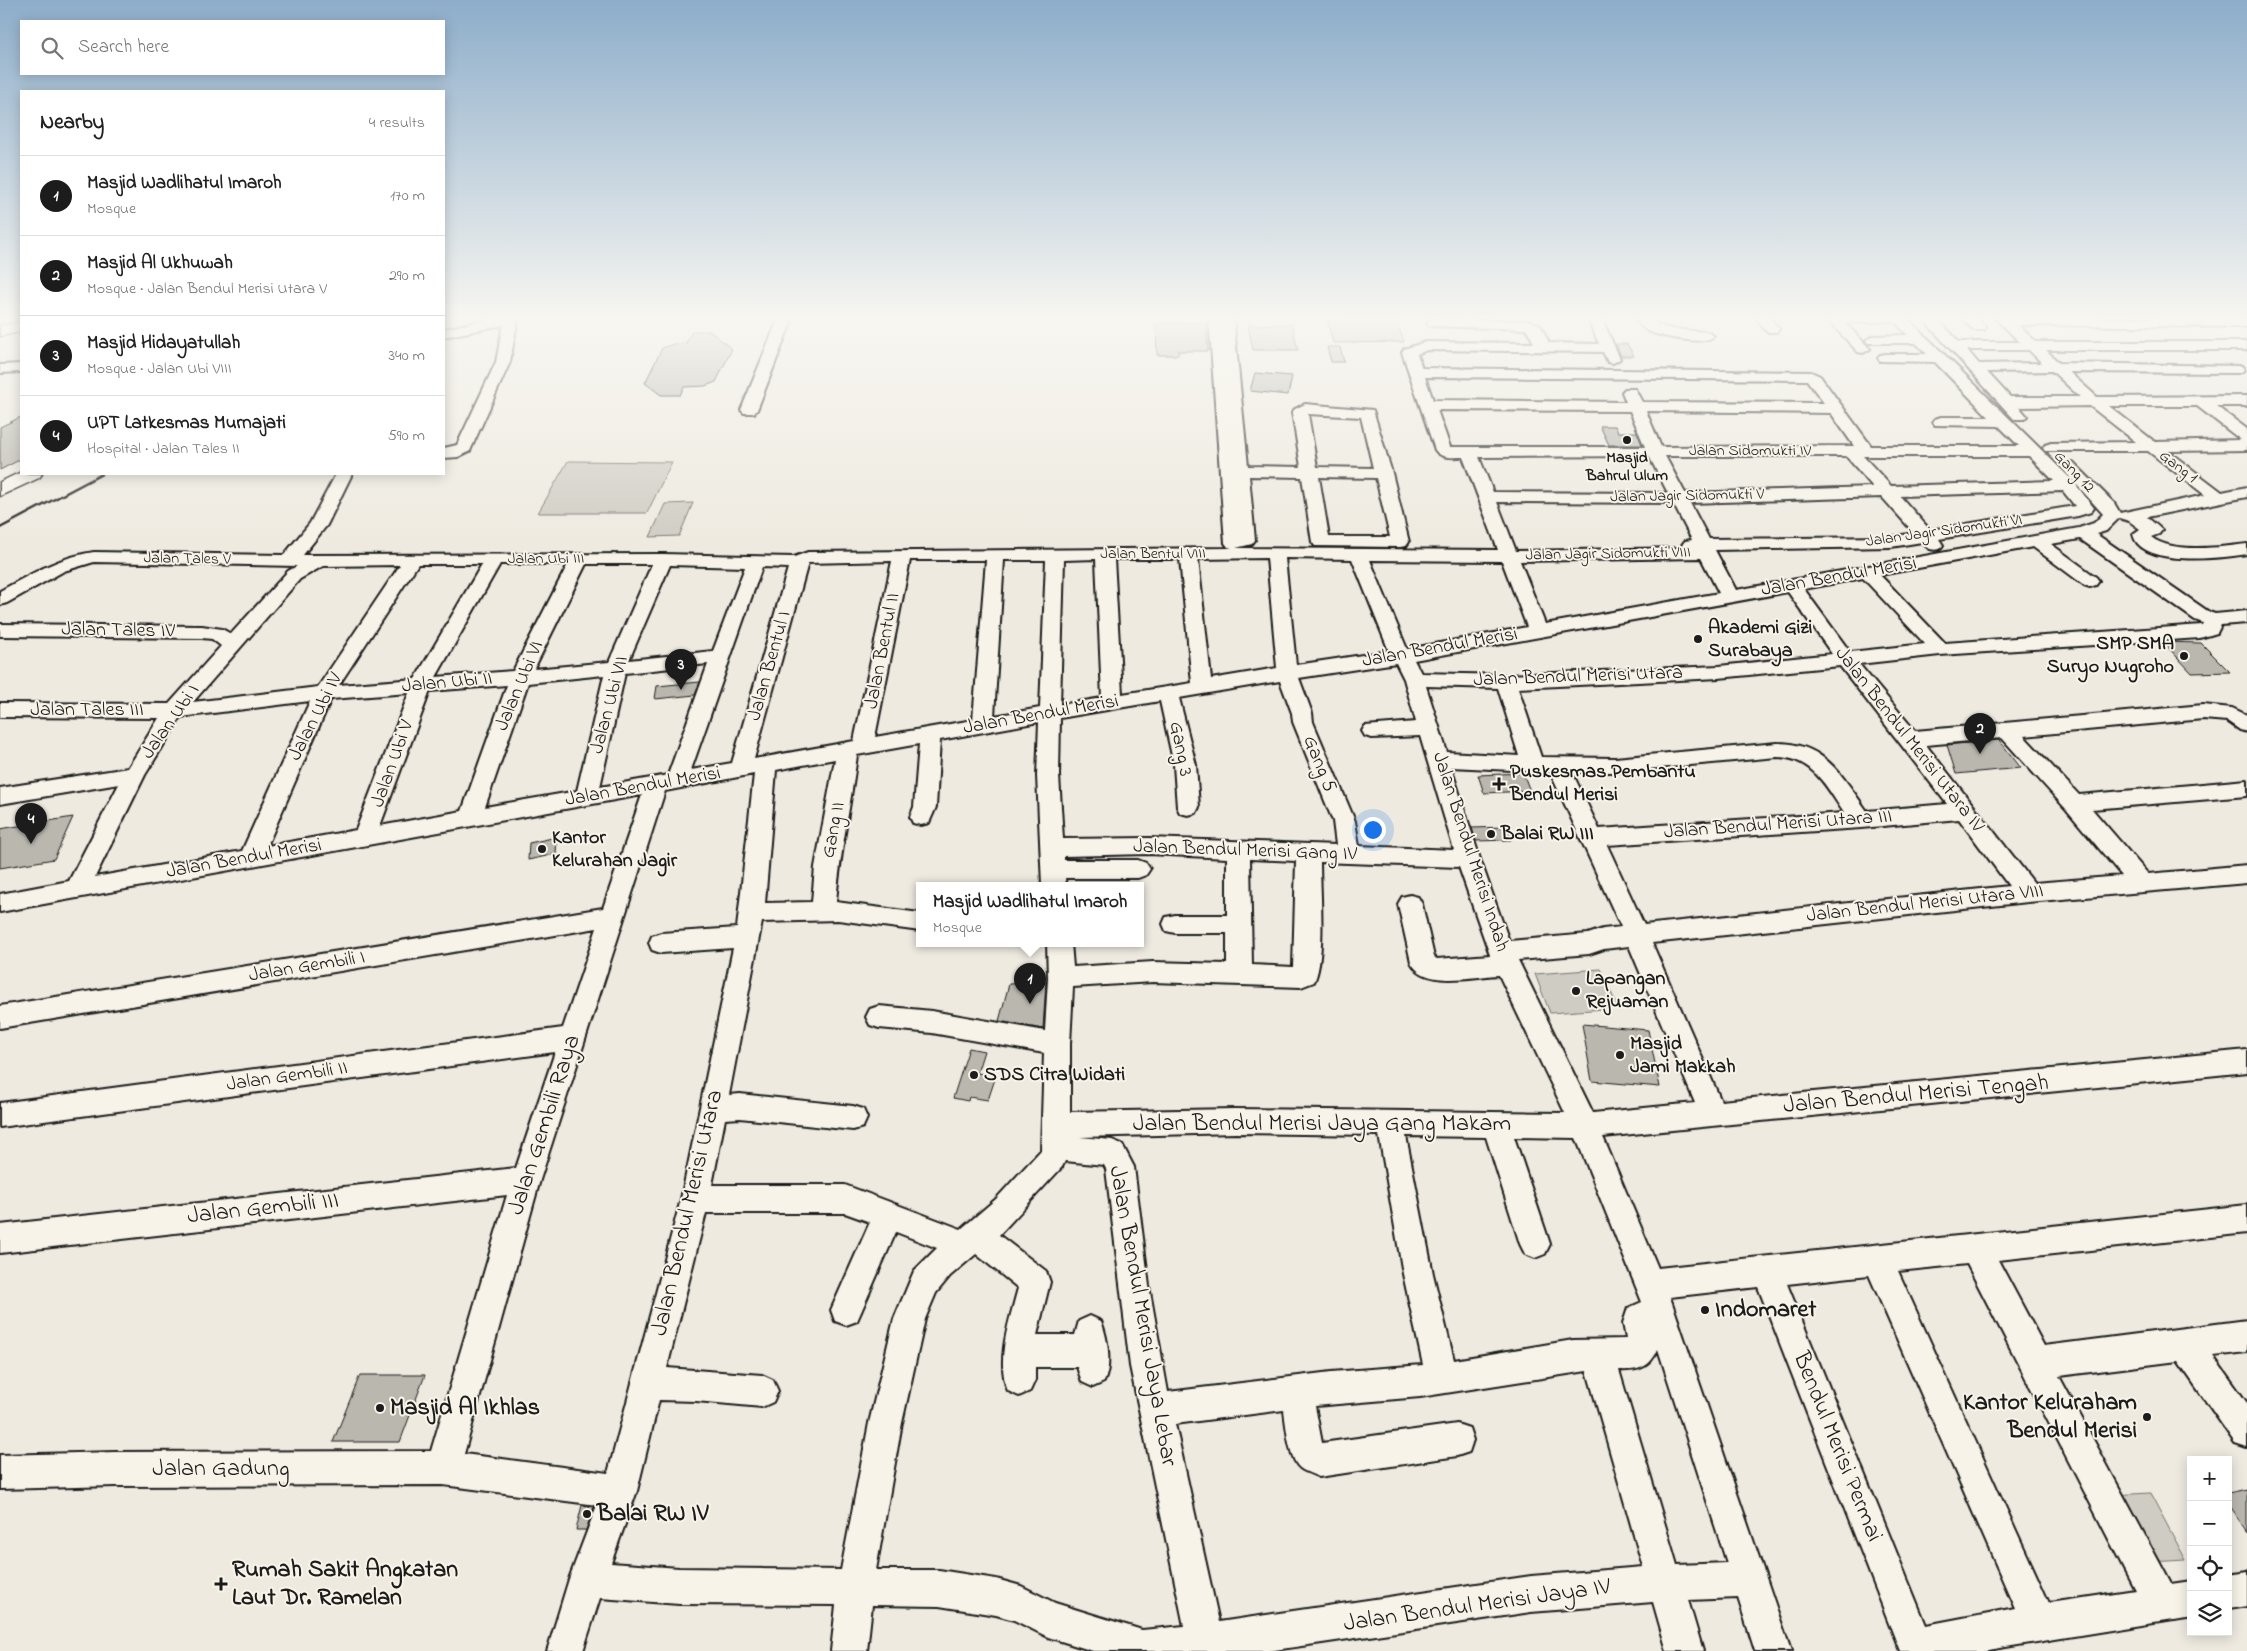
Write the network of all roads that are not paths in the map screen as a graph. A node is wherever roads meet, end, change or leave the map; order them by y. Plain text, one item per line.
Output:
1 (488, 394) edge
2 (755, 394) edge
3 (1225, 394) edge
4 (1230, 394) edge
5 (1424, 394) edge
6 (1631, 394) edge
7 (1826, 394) edge
8 (1975, 394) edge
9 (1998, 394) edge
10 (2085, 394) edge
11 (2200, 401) junction
12 (2247, 401) edge
13 (2005, 402) junction
14 (2095, 403) junction
15 (1427, 405) junction
16 (1637, 405) junction
17 (1836, 408) junction
18 (749, 410) dead end
19 (1941, 422) dead end
20 (2005, 424) junction
21 (2029, 426) junction
22 (2247, 437) edge
23 (2247, 445) edge
24 (2051, 448) junction
25 (2152, 448) junction
26 (1654, 450) junction
27 (1857, 451) junction
28 (2032, 451) junction
29 (451, 452) edge
30 (1469, 452) junction
31 (1234, 471) junction
32 (1311, 472) junction
33 (20, 473) edge
34 (1384, 473) junction
35 (30, 475) edge
36 (343, 475) edge
37 (0, 483) edge
38 (2068, 486) junction
39 (0, 490) edge
40 (1888, 492) junction
41 (2247, 492) edge
42 (1485, 497) junction
43 (1678, 498) junction
44 (2219, 498) junction
45 (2112, 515) junction
46 (2134, 516) junction
47 (2083, 533) junction
48 (1928, 540) junction
49 (2036, 541) junction
50 (1706, 549) junction
51 (2247, 549) edge
52 (1507, 551) junction
53 (1276, 553) junction
54 (902, 554) junction
55 (1105, 554) junction
56 (1189, 554) junction
57 (1055, 555) junction
58 (1359, 555) junction
59 (994, 556) junction
60 (1948, 557) junction
61 (413, 559) junction
62 (494, 559) junction
63 (580, 559) junction
64 (663, 559) junction
65 (319, 562) joint
66 (293, 563) junction
67 (755, 563) junction
68 (799, 563) junction
69 (1867, 572) junction
70 (2090, 581) dead end
71 (1792, 585) junction
72 (1730, 597) junction
73 (0, 599) edge
74 (2245, 619) edge
75 (2214, 620) junction
76 (0, 630) edge
77 (1538, 632) junction
78 (231, 646) junction
79 (1940, 649) junction
80 (1401, 656) junction
81 (720, 657) junction
82 (1845, 659) junction
83 (616, 668) junction
84 (1287, 673) junction
85 (520, 677) junction
86 (1414, 679) junction
87 (1506, 682) junction
88 (422, 685) junction
89 (1202, 687) junction
90 (324, 693) junction
91 (1168, 693) junction
92 (1112, 702) junction
93 (0, 710) edge
94 (174, 711) junction
95 (1051, 713) junction
96 (2247, 725) edge
97 (983, 726) junction
98 (1429, 728) junction
99 (2008, 731) junction
100 (1372, 732) dead end
101 (930, 735) junction
102 (1910, 739) junction
103 (855, 748) junction
104 (1439, 759) junction
105 (1532, 763) junction
106 (1558, 765) junction
107 (754, 767) junction
108 (135, 774) junction
109 (666, 783) junction
110 (2247, 788) edge
111 (0, 796) edge
112 (586, 798) junction
113 (2074, 803) junction
114 (1188, 807) dead end
115 (1964, 810) junction
116 (921, 817) dead end
117 (470, 819) junction
118 (1861, 820) junction
119 (365, 838) junction
120 (1592, 838) junction
121 (1238, 850) junction
122 (1308, 852) junction
123 (1349, 855) junction
124 (250, 858) junction
125 (1468, 859) junction
126 (1053, 867) edge
127 (1138, 869) dead end
128 (2247, 874) edge
129 (2141, 882) junction
130 (77, 889) junction
131 (2028, 892) junction
132 (0, 904) edge
133 (1410, 904) dead end
134 (823, 911) junction
135 (614, 916) junction
136 (916, 921) edge
137 (1175, 924) dead end
138 (1239, 924) junction
139 (750, 925) junction
140 (1637, 936) junction
141 (661, 943) dead end
142 (1059, 947) edge
143 (1502, 953) junction
144 (1240, 976) junction
145 (1061, 978) junction
146 (0, 1017) edge
147 (879, 1017) dead end
148 (573, 1038) junction
149 (1057, 1044) junction
150 (2247, 1061) edge
151 (713, 1108) junction
152 (1713, 1114) junction
153 (0, 1115) edge
154 (853, 1118) dead end
155 (1390, 1122) junction
156 (1496, 1124) junction
157 (1585, 1126) junction
158 (1057, 1136) junction
159 (526, 1180) junction
160 (695, 1199) junction
161 (888, 1215) junction
162 (2247, 1219) edge
163 (0, 1239) edge
164 (970, 1241) junction
165 (1535, 1244) dead end
166 (1975, 1248) junction
167 (1877, 1259) junction
168 (1766, 1270) junction
169 (1650, 1284) junction
170 (846, 1310) dead end
171 (1663, 1316) junction
172 (2247, 1336) edge
173 (2185, 1344) junction
174 (1091, 1351) dead end
175 (1598, 1354) junction
176 (2037, 1363) junction
177 (1442, 1377) junction
178 (648, 1384) junction
179 (762, 1392) dead end
180 (1297, 1394) junction
181 (1155, 1409) junction
182 (2247, 1431) edge
183 (1457, 1440) dead end
184 (443, 1468) junction
185 (0, 1472) edge
186 (620, 1491) junction
187 (587, 1579) junction
188 (1750, 1580) junction
189 (1665, 1583) junction
190 (855, 1588) junction
191 (2247, 1589) edge
192 (2232, 1591) edge
193 (2176, 1601) edge
194 (2040, 1622) junction
195 (1206, 1647) edge
196 (1917, 1648) edge
197 (565, 1651) edge
198 (849, 1651) edge
199 (1685, 1651) edge
200 (1773, 1651) edge

1 - 29 street
2 - 18 street
3 - 31 street
4 - 31 street
5 - 15 street
6 - 16 street
7 - 17 street
8 - 20 street, Jalan Jagir Sidomukti VI
9 - 13 street, Gang 12
10 - 14 street, Gang 1
11 - 12 street
11 - 14 street
11 - 22 street
13 - 14 street
13 - 21 street, Gang 12
14 - 25 street, Gang 1
15 - 16 street
15 - 30 street, Jalan Sidomukti IV
16 - 17 street
16 - 26 street
17 - 27 street
19 - 20 street
20 - 21 street
20 - 28 street, Jalan Jagir Sidomukti VI
21 - 24 street, Gang 12
23 - 25 street
24 - 25 street
24 - 45 street, Gang 12
25 - 44 street, Gang 1
26 - 27 street, Jalan Sidomukti IV
26 - 30 street, Jalan Sidomukti IV
26 - 43 street
27 - 28 street, Jalan Sidomukti IV
27 - 40 street
28 - 38 street, Jalan Jagir Sidomukti VI
30 - 42 street
31 - 32 street
32 - 34 street
32 - 34 street
32 - 34 street
33 - 37 main road
35 - 39 main road
36 - 66 street
38 - 40 street, Jalan Jagir Sidomukti V
38 - 48 street, Jalan Jagir Sidomukti VI
40 - 43 street, Jalan Jagir Sidomukti V
40 - 48 street
41 - 44 street
42 - 43 street, Jalan Jagir Sidomukti V
42 - 52 street
43 - 50 street
44 - 46 street
45 - 46 street
45 - 47 street
46 - 51 street
47 - 49 street, Jalan Bendul Merisi
47 - 75 street
48 - 50 street, Jalan Jagir Sidomukti VI
48 - 60 street
49 - 60 street, Jalan Bendul Merisi
49 - 70 street
50 - 52 street, Jalan Jagir Sidomukti VIII
50 - 72 street
52 - 58 street, Jalan Bentul VIII
52 - 77 street
53 - 56 street, Jalan Bentul VIII
53 - 58 street, Jalan Bentul VIII
53 - 84 street, Gang 5
54 - 59 street, Jalan Bentul VIII
54 - 68 street, Jalan Bentul VIII
54 - 103 street, Jalan Bentul II
55 - 56 street, Jalan Bentul VIII
55 - 57 street, Jalan Bentul VIII
55 - 92 street
56 - 89 street
57 - 59 street, Jalan Bentul VIII
57 - 95 street
58 - 80 street, Jalan Bendul Merisi Indah
59 - 97 street
60 - 69 street, Jalan Bendul Merisi
61 - 62 street, Jalan Ubi III
61 - 65 street, Jalan Ubi III
61 - 90 street, Jalan Ubi IV
62 - 63 street, Jalan Ubi III
62 - 88 street, Jalan Ubi V
63 - 64 street, Jalan Ubi III
63 - 85 street, Jalan Ubi VI
64 - 67 street, Jalan Ubi III
64 - 83 street, Jalan Ubi VII
65 - 66 street, Jalan Ubi I
66 - 73 street, Jalan Tales V
66 - 78 street, Jalan Ubi I
67 - 68 street, Jalan Ubi III
67 - 81 street, Jalan Gembili Raya
68 - 107 street, Jalan Bentul I
69 - 71 street, Jalan Bendul Merisi
69 - 79 street
71 - 72 street, Jalan Bendul Merisi
71 - 82 street, Jalan Bendul Merisi Utara IV
72 - 77 street, Jalan Bendul Merisi
74 - 75 street
75 - 79 street, Jalan Bendul Merisi Utara
76 - 78 street, Jalan Tales IV
77 - 80 street, Jalan Bendul Merisi
78 - 94 street, Jalan Ubi I
79 - 82 street, Jalan Bendul Merisi Utara
80 - 84 street, Jalan Bendul Merisi
80 - 86 street, Jalan Bendul Merisi Indah
81 - 83 street, Jalan Ubi II
81 - 109 street, Jalan Gembili Raya
82 - 87 street, Jalan Bendul Merisi Utara
82 - 102 street, Jalan Bendul Merisi Utara IV
83 - 85 street, Jalan Ubi II
83 - 112 street, Jalan Ubi VII
84 - 89 street, Jalan Bendul Merisi
84 - 123 street, Gang 5
85 - 88 street, Jalan Ubi II
85 - 117 street, Jalan Ubi VI
86 - 87 street, Jalan Bendul Merisi Utara
86 - 98 street, Jalan Bendul Merisi Indah
87 - 105 street
88 - 90 street, Jalan Ubi II
88 - 119 street, Jalan Ubi V
89 - 91 street, Jalan Bendul Merisi
90 - 94 street, Jalan Ubi II
90 - 124 street, Jalan Ubi IV
91 - 92 street, Jalan Bendul Merisi
91 - 114 street, Gang 3
92 - 95 street, Jalan Bendul Merisi
93 - 94 street, Jalan Tales III
94 - 108 street, Jalan Ubi I
95 - 97 street, Jalan Bendul Merisi
95 - 126 street
96 - 99 street
97 - 101 street, Jalan Bendul Merisi
98 - 100 street
98 - 104 street, Jalan Bendul Merisi Indah
99 - 102 street
99 - 113 street
101 - 103 street, Jalan Bendul Merisi
101 - 116 street
102 - 115 street, Jalan Bendul Merisi Utara IV
103 - 107 street, Jalan Bendul Merisi
103 - 134 street, Gang II
104 - 105 street
104 - 125 street, Jalan Bendul Merisi Indah
105 - 106 street
106 - 118 street
106 - 120 street
107 - 109 street, Jalan Bendul Merisi
107 - 139 street, Jalan Bendul Merisi Utara
108 - 111 street
108 - 130 street, Jalan Ubi I
109 - 112 street, Jalan Bendul Merisi
109 - 135 street, Jalan Gembili Raya
110 - 113 street
112 - 117 street, Jalan Bendul Merisi
113 - 129 street
115 - 118 street, Jalan Bendul Merisi Utara III
115 - 131 street, Jalan Bendul Merisi Utara IV
117 - 119 street, Jalan Bendul Merisi
118 - 120 street, Jalan Bendul Merisi Utara III
119 - 124 street, Jalan Bendul Merisi
120 - 140 street
121 - 122 street, Jalan Bendul Merisi Gang IV
121 - 126 street, Jalan Bendul Merisi Gang IV
121 - 138 street
122 - 123 street, Jalan Bendul Merisi Gang IV
122 - 144 street
123 - 125 street, Jalan Bendul Merisi Gang IV
124 - 130 street, Jalan Bendul Merisi
125 - 143 street, Jalan Bendul Merisi Indah
126 - 127 street
128 - 129 street, Jalan Bendul Merisi Utara VIII
129 - 131 street, Jalan Bendul Merisi Utara VIII
130 - 132 street, Jalan Bendul Merisi
131 - 140 street, Jalan Bendul Merisi Utara VIII
133 - 143 street, Jalan Bendul Merisi Utara VIII
134 - 136 street
134 - 139 street
135 - 146 street, Jalan Gembili I
135 - 148 street, Jalan Gembili Raya
137 - 138 street
138 - 144 street
139 - 141 street
139 - 151 street, Jalan Bendul Merisi Utara
140 - 143 street, Jalan Bendul Merisi Utara VIII
140 - 152 street
142 - 145 street
143 - 157 street, Jalan Bendul Merisi Indah
144 - 145 street
145 - 149 street
147 - 149 street
148 - 153 street, Jalan Gembili II
148 - 159 street, Jalan Gembili Raya
149 - 158 street
150 - 152 street, Jalan Bendul Merisi Tengah
151 - 154 street
151 - 160 street, Jalan Bendul Merisi Utara
152 - 157 street, Jalan Bendul Merisi Tengah
155 - 156 street, Jalan Bendul Merisi Jaya Gang Makam
155 - 158 street, Jalan Bendul Merisi Jaya Gang Makam
155 - 177 street
156 - 157 street, Jalan Bendul Merisi Jaya Gang Makam
156 - 165 street
157 - 169 street, Jalan Bendul Merisi Indah
158 - 164 street
158 - 181 street, Jalan Bendul Merisi Jaya Lebar
159 - 163 street, Jalan Gembili III
159 - 184 street, Jalan Gembili Raya
160 - 161 street
160 - 178 street, Jalan Bendul Merisi Utara
161 - 164 street
161 - 170 street
162 - 166 street
164 - 174 street
164 - 190 street
166 - 167 street
166 - 176 street, Bendul Merisi Permai
167 - 168 street
167 - 194 street
168 - 169 street
168 - 196 street, Bendul Merisi Permai
169 - 171 street, Jalan Bendul Merisi Indah
171 - 175 street
171 - 188 street, Jalan Bendul Merisi Indah
172 - 173 street
173 - 176 street
173 - 182 street
175 - 177 street
175 - 189 street
176 - 193 street, Bendul Merisi Permai
177 - 180 street
178 - 179 street
178 - 186 street, Jalan Bendul Merisi Utara
180 - 181 street
180 - 183 street
181 - 195 street, Jalan Bendul Merisi Jaya Lebar
184 - 185 street, Jalan Gadung
184 - 186 street, Jalan Gadung
186 - 187 street, Jalan Bendul Merisi Utara
187 - 190 street, Jalan Bendul Merisi Jaya IV
187 - 197 street, Jalan Bendul Merisi Utara
188 - 189 street, Jalan Bendul Merisi Jaya IV
188 - 200 street, Jalan Bendul Merisi Indah
189 - 195 street, Jalan Bendul Merisi Jaya IV
189 - 199 street
190 - 195 street, Jalan Bendul Merisi Jaya IV
190 - 198 street
191 - 192 street
193 - 194 street, Bendul Merisi Permai
194 - 196 street, Bendul Merisi Permai

